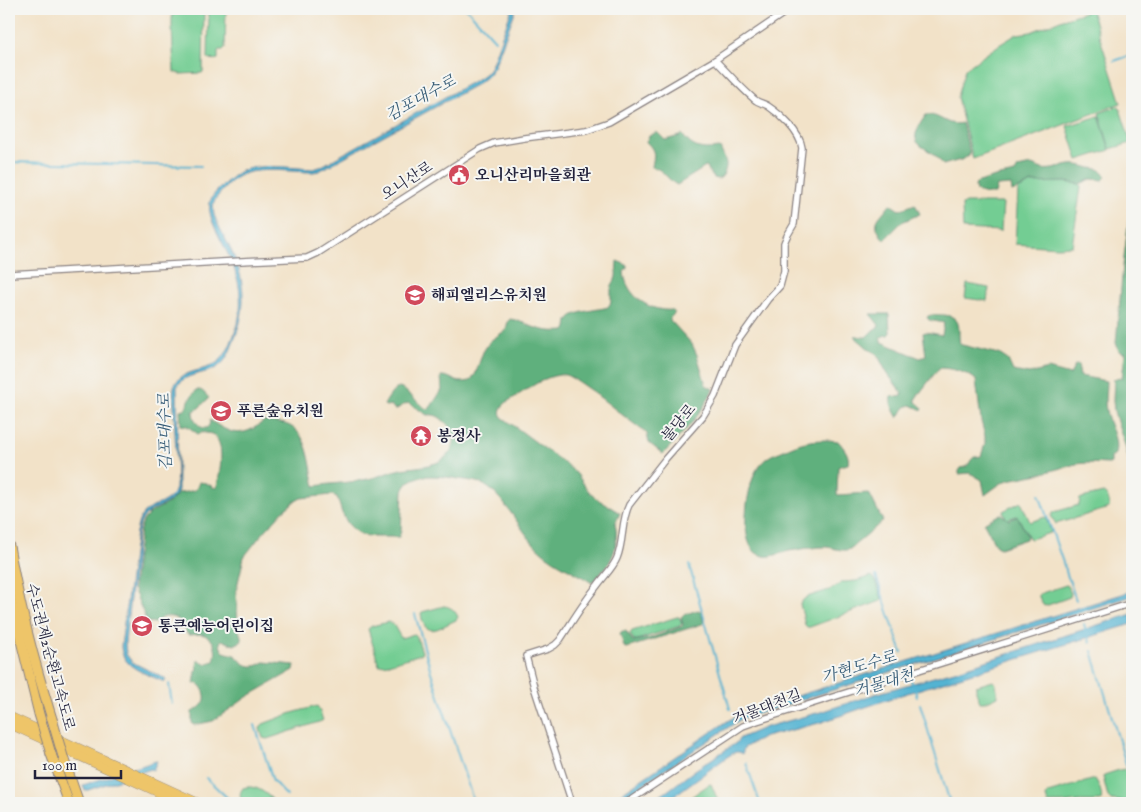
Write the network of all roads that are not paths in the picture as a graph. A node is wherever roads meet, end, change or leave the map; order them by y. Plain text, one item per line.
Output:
1 (790, 9) edge
2 (715, 60) junction
3 (9, 274) edge
4 (9, 546) edge
5 (9, 592) edge
6 (1132, 603) edge
7 (9, 716) edge
8 (9, 724) edge
9 (69, 803) edge
10 (79, 803) edge
11 (181, 803) edge
12 (199, 803) edge
13 (572, 803) edge
14 (626, 803) edge

1 - 2 street, 오니산로
2 - 3 street, 오니산로
2 - 13 street, 불당로
4 - 10 highway, 수도권제2순환고속도로, bridge
5 - 9 highway, 수도권제2순환고속도로, bridge
6 - 14 street, 거물대천길
7 - 12 main road
8 - 11 main road

